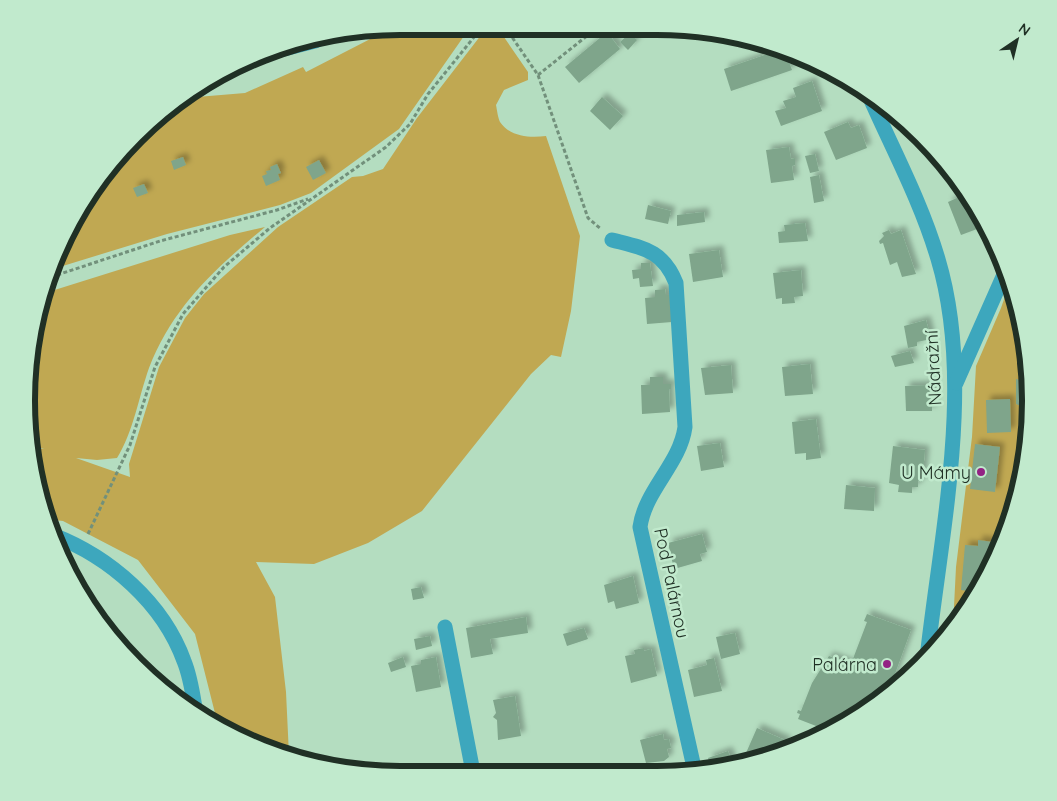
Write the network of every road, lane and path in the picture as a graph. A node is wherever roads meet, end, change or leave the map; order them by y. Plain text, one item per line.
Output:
1 (476, 35) edge
2 (511, 35) edge
3 (588, 35) edge
4 (538, 75) junction
5 (874, 107) edge
6 (313, 198) junction
7 (612, 240) joint
8 (57, 275) edge
9 (1002, 280) edge
10 (955, 386) junction
11 (63, 539) edge
12 (82, 548) junction
13 (445, 627) dead end
14 (929, 643) edge
15 (193, 701) edge
16 (693, 764) edge
17 (472, 766) edge

1 - 6 path
2 - 4 path
3 - 4 path
4 - 7 path
5 - 10 street, Nádražní
6 - 8 path
6 - 12 path
7 - 16 street, Pod Palárnou
9 - 10 street
10 - 14 street, Nádražní
11 - 12 street
12 - 15 street
13 - 17 street

